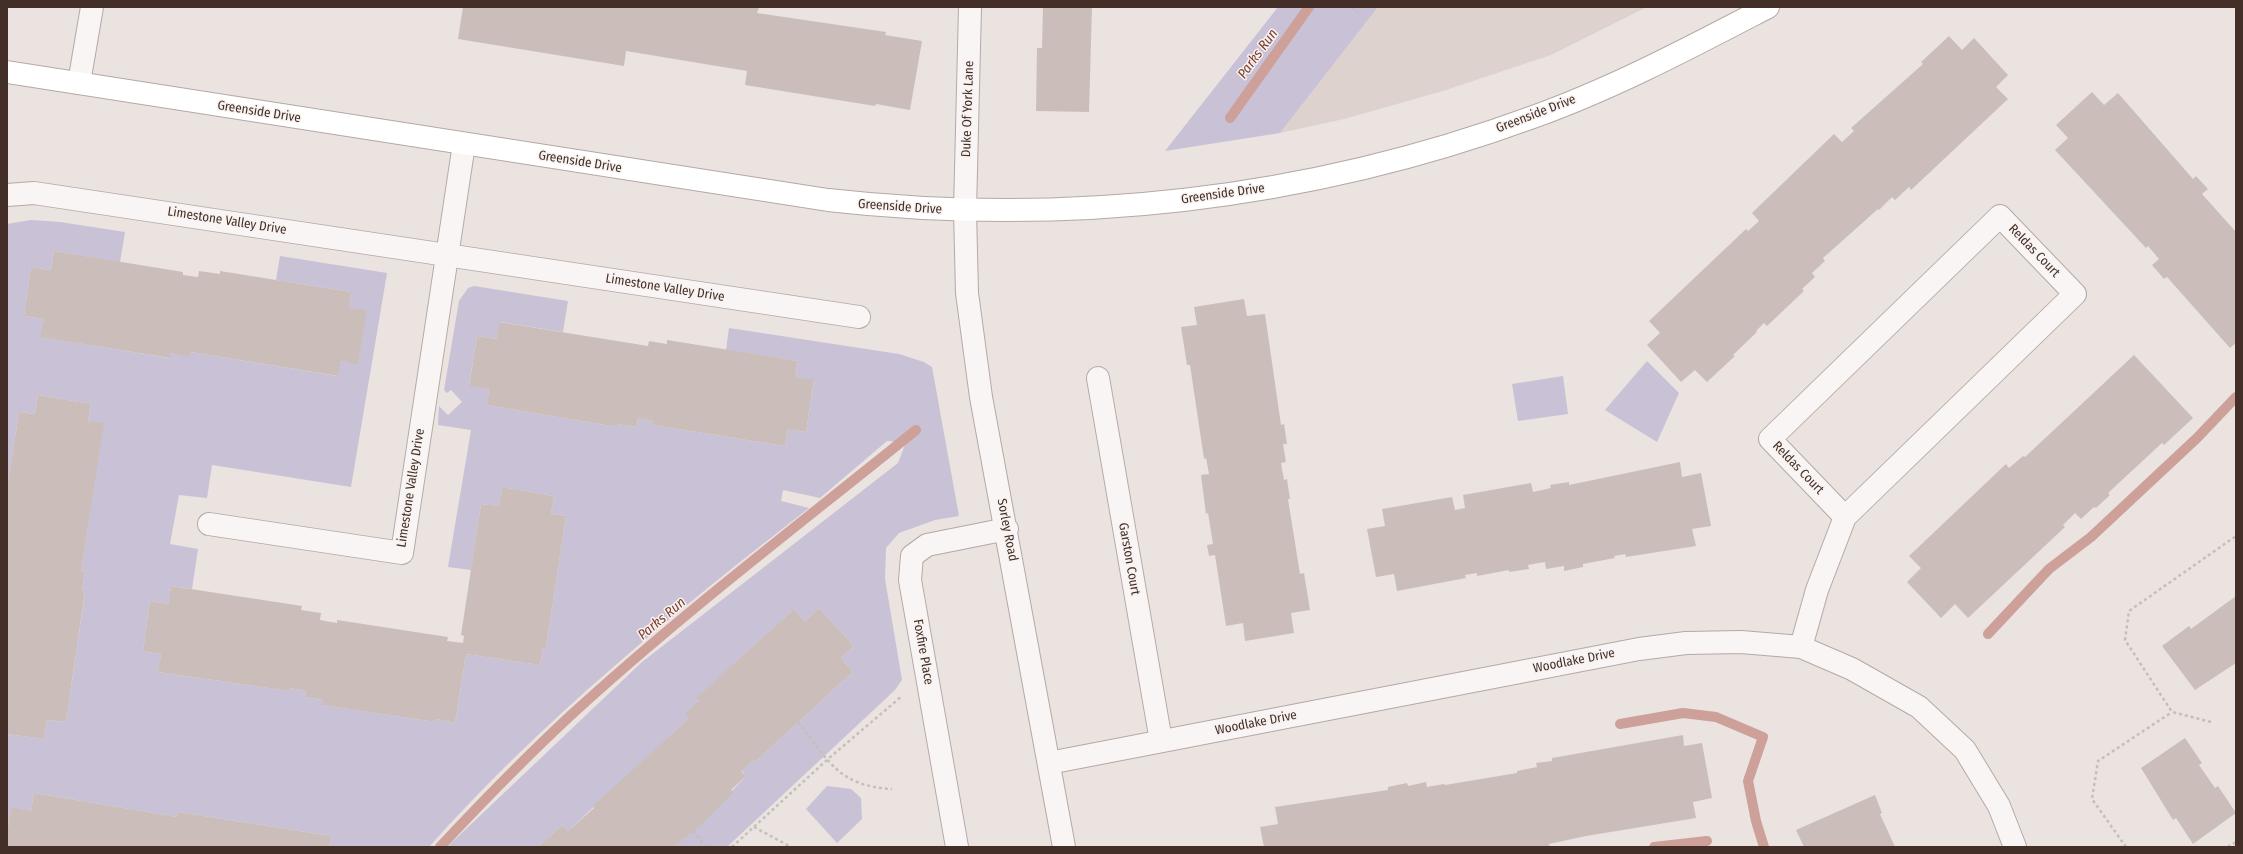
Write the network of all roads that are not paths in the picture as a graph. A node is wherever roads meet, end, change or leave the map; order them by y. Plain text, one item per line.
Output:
1 (92, 7) edge
2 (970, 7) edge
3 (1768, 7) edge
4 (7, 72) edge
5 (79, 83) junction
6 (464, 144) junction
7 (7, 195) edge
8 (965, 211) junction
9 (447, 255) junction
10 (859, 317) dead end
11 (1098, 378) dead end
12 (1845, 517) junction
13 (209, 524) dead end
14 (1007, 529) junction
15 (1801, 647) junction
16 (1161, 741) junction
17 (1049, 763) junction
18 (958, 847) edge
19 (1064, 847) edge
20 (2015, 847) edge

1 - 5 street
2 - 8 street, Duke Of York Lane
3 - 8 street, Greenside Drive
4 - 5 street, Greenside Drive
5 - 6 street, Greenside Drive
6 - 8 street, Greenside Drive
6 - 9 street, Limestone Valley Drive
7 - 9 street, Limestone Valley Drive
8 - 14 street, Sorley Road
9 - 10 street, Limestone Valley Drive
9 - 13 street, Limestone Valley Drive
11 - 16 street, Garston Court
12 - 12 street, Reldas Court
12 - 15 street, Reldas Court
14 - 17 street, Sorley Road
14 - 18 street, Foxfire Place
15 - 16 street, Woodlake Drive
15 - 20 street, Woodlake Drive
16 - 17 street, Woodlake Drive
17 - 19 street, Sorley Road

